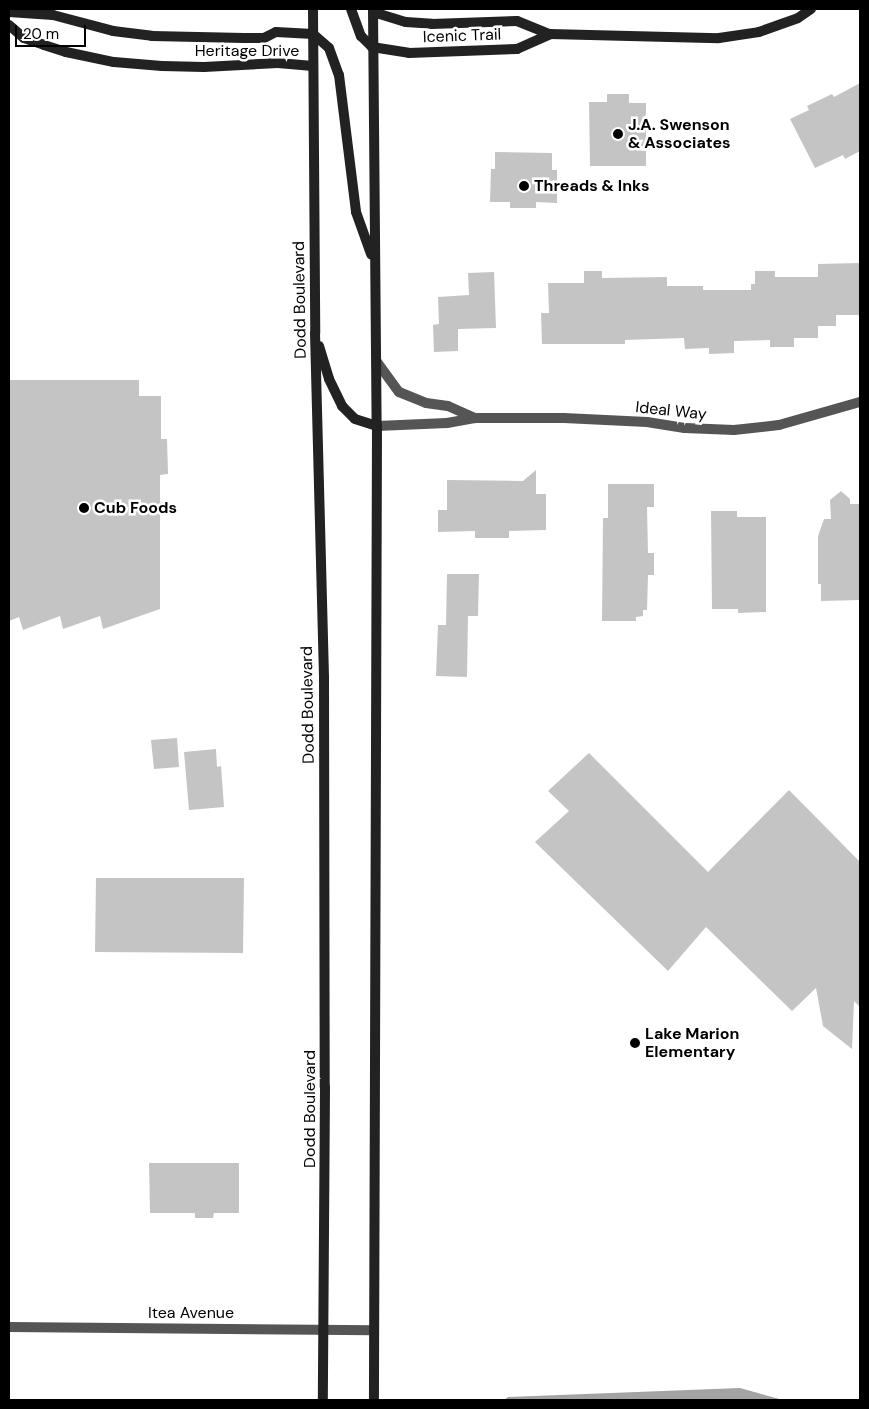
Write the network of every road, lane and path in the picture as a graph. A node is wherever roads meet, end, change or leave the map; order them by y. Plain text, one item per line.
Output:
1 (313, 9) edge
2 (351, 9) edge
3 (811, 9) edge
4 (372, 11) edge
5 (9, 12) edge
6 (9, 25) edge
7 (313, 34) junction
8 (550, 34) junction
9 (372, 47) junction
10 (313, 66) junction
11 (375, 274) junction
12 (315, 333) junction
13 (377, 362) junction
14 (860, 402) edge
15 (476, 418) junction
16 (377, 426) junction
17 (9, 1327) edge
18 (323, 1330) junction
19 (374, 1330) junction
20 (323, 1400) edge
21 (374, 1400) edge

1 - 7 main road, Dodd Boulevard
2 - 9 main road
3 - 8 main road, Icenic Trail
4 - 8 main road, Icenic Trail
4 - 9 main road
5 - 7 main road, Heritage Drive
6 - 10 main road, Heritage Drive
7 - 10 main road, Dodd Boulevard
7 - 11 main road
8 - 9 main road, Icenic Trail
9 - 11 main road
10 - 12 main road, Dodd Boulevard
11 - 13 main road
12 - 16 main road
12 - 18 main road, Dodd Boulevard
13 - 15 street, Ideal Way
13 - 16 main road
14 - 15 street, Ideal Way
15 - 16 street, Ideal Way
16 - 19 main road
17 - 18 street, Itea Avenue
18 - 19 street, Itea Avenue
18 - 20 main road, Dodd Boulevard
19 - 21 main road

